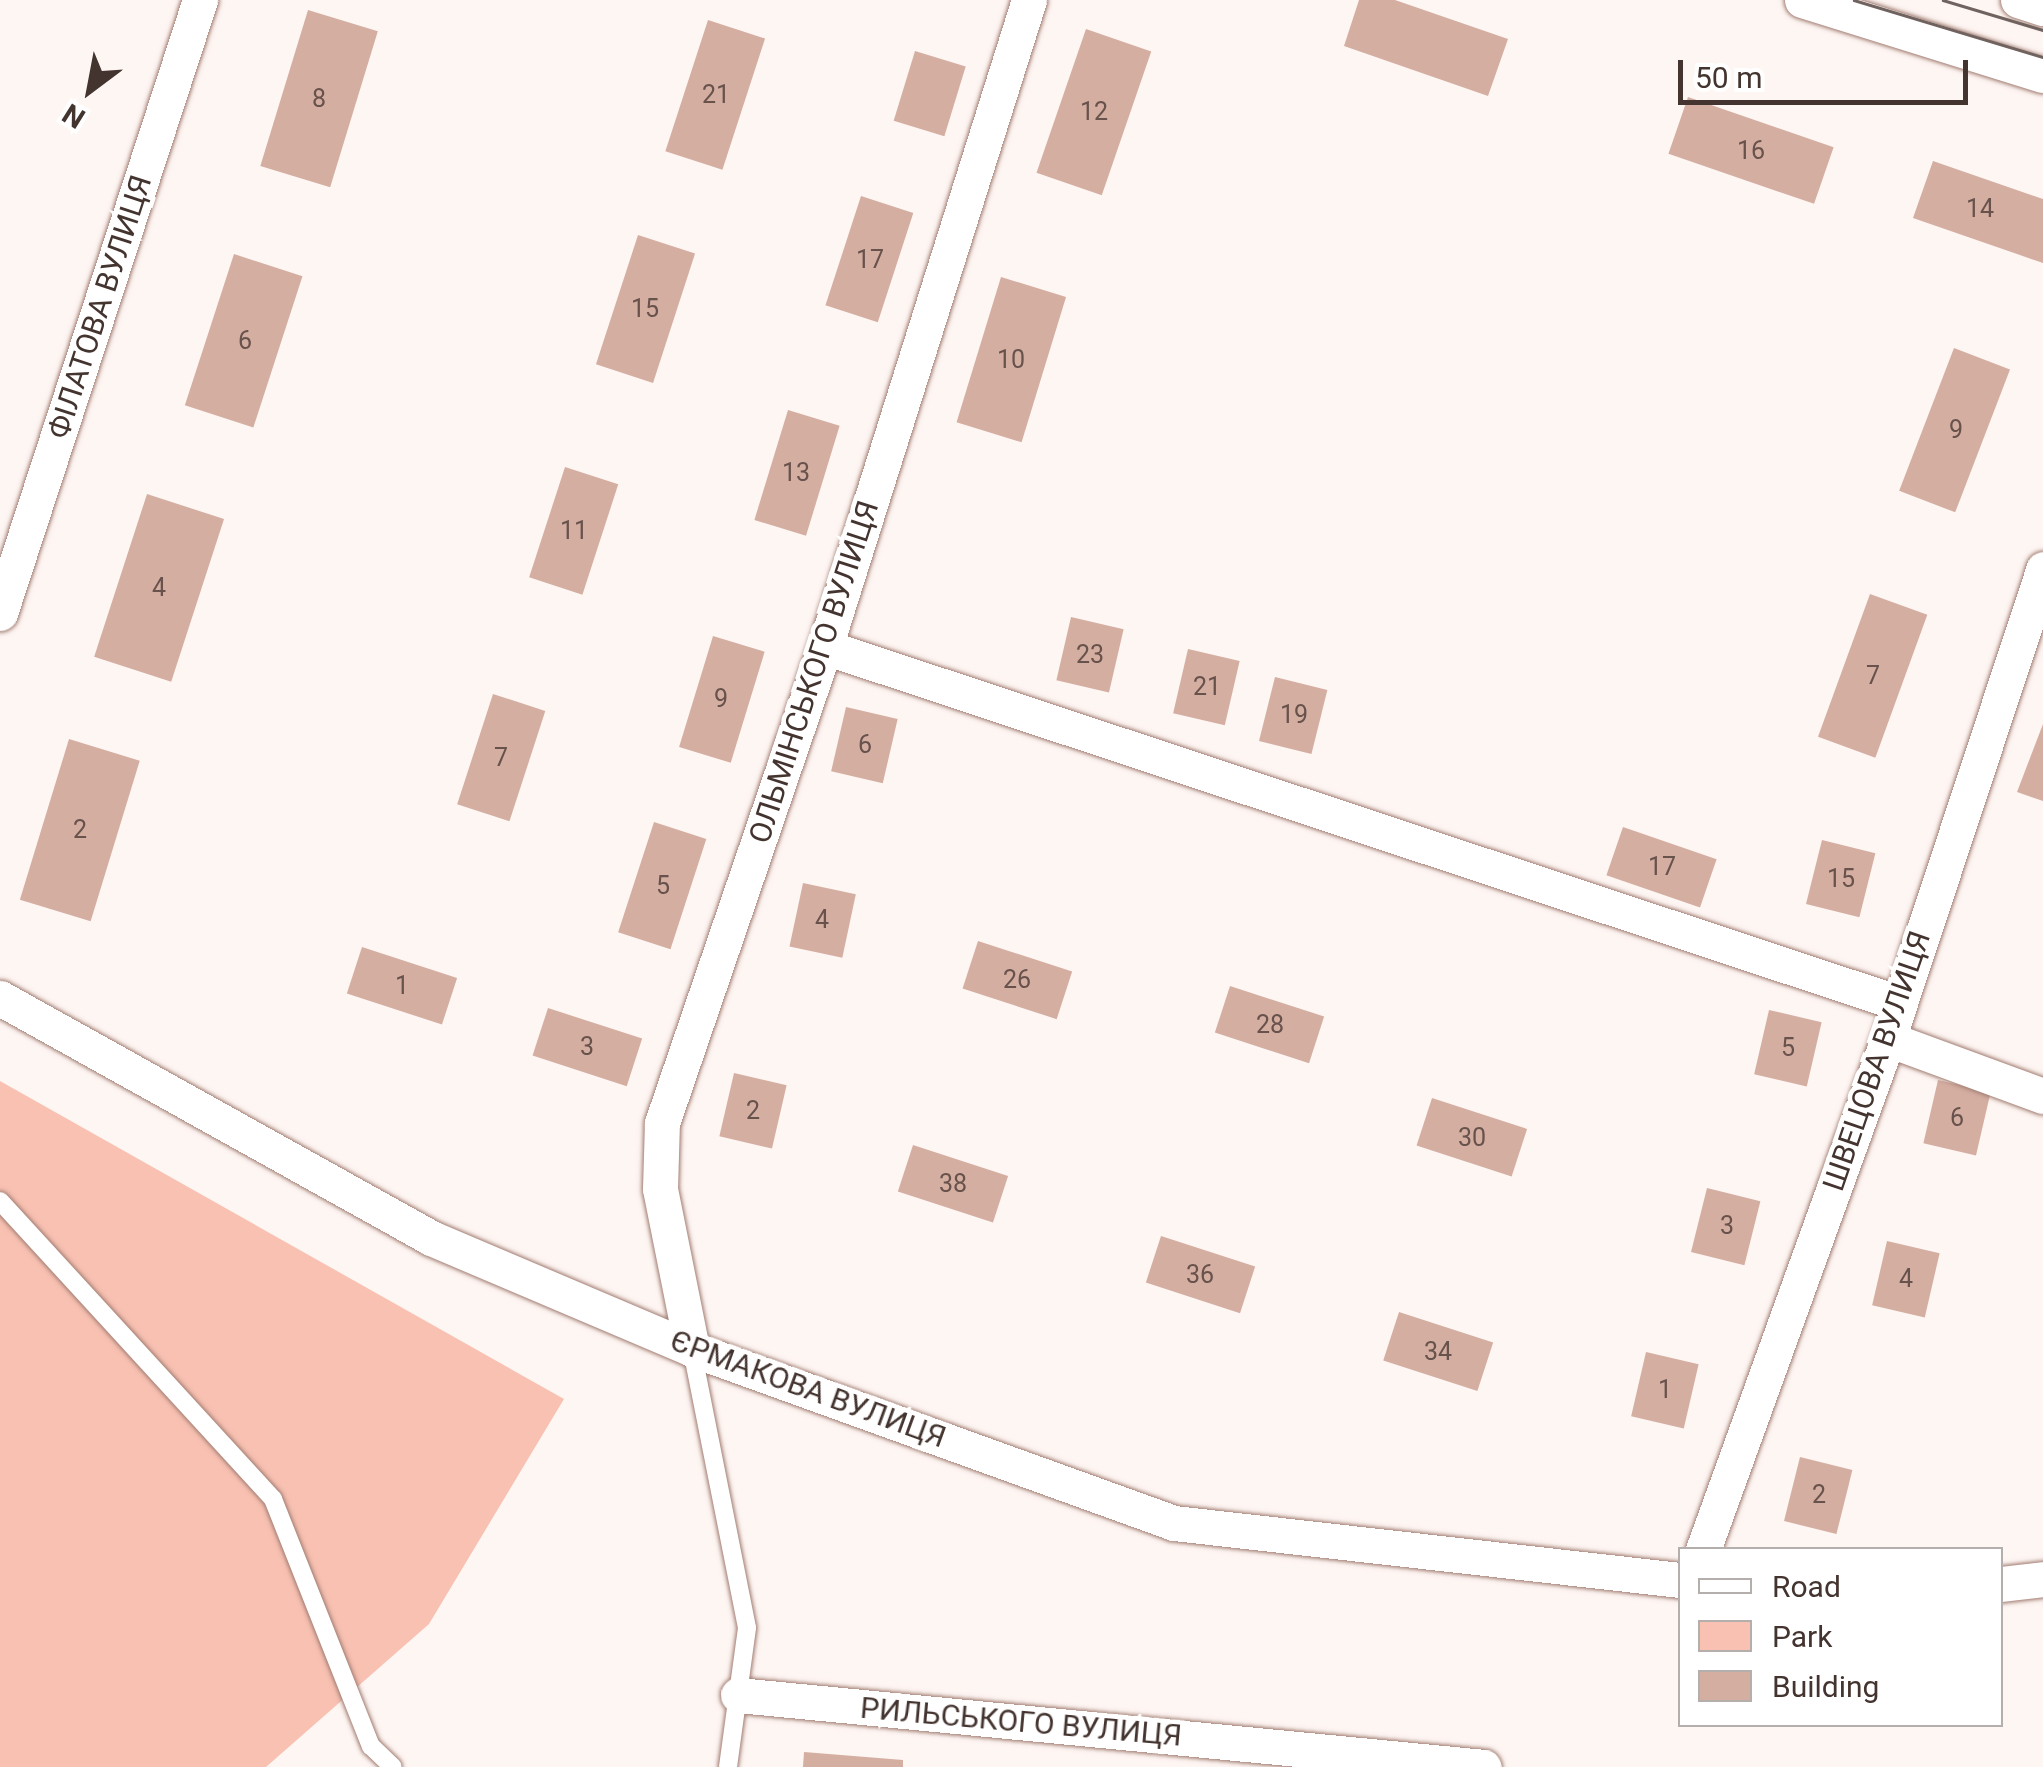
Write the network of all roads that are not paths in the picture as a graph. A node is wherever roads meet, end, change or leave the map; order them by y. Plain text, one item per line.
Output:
1 (200, 0) edge
2 (1029, 0) edge
3 (1802, 0) edge
4 (2018, 0) edge
5 (2043, 8) edge
6 (2043, 75) edge
7 (2043, 569) edge
8 (0, 613) edge
9 (825, 648) junction
10 (0, 998) edge
11 (1896, 1002) junction
12 (1888, 1039) junction
13 (2043, 1096) edge
14 (0, 1201) edge
15 (692, 1349) junction
16 (1705, 1547) edge
17 (2043, 1579) edge
18 (1678, 1580) edge
19 (2003, 1584) edge
20 (738, 1695) junction
21 (393, 1767) edge
22 (728, 1767) edge
23 (1484, 1767) edge

1 - 8 street, ФІЛАТОВА ВУЛИЦЯ
2 - 9 street, ОЛЬМІНСЬКОГО ВУЛИЦЯ
3 - 6 street
4 - 5 street
7 - 11 street, ШВЕЦОВА ВУЛИЦЯ
9 - 11 street
9 - 15 street, ОЛЬМІНСЬКОГО ВУЛИЦЯ
10 - 15 street, ЄРМАКОВА ВУЛИЦЯ
11 - 12 street, ШВЕЦОВА ВУЛИЦЯ
12 - 13 street
12 - 16 street, ШВЕЦОВА ВУЛИЦЯ
14 - 21 lane
15 - 18 street, ЄРМАКОВА ВУЛИЦЯ
15 - 20 lane
17 - 19 street
20 - 22 lane
20 - 23 street, РИЛЬСЬКОГО ВУЛИЦЯ

